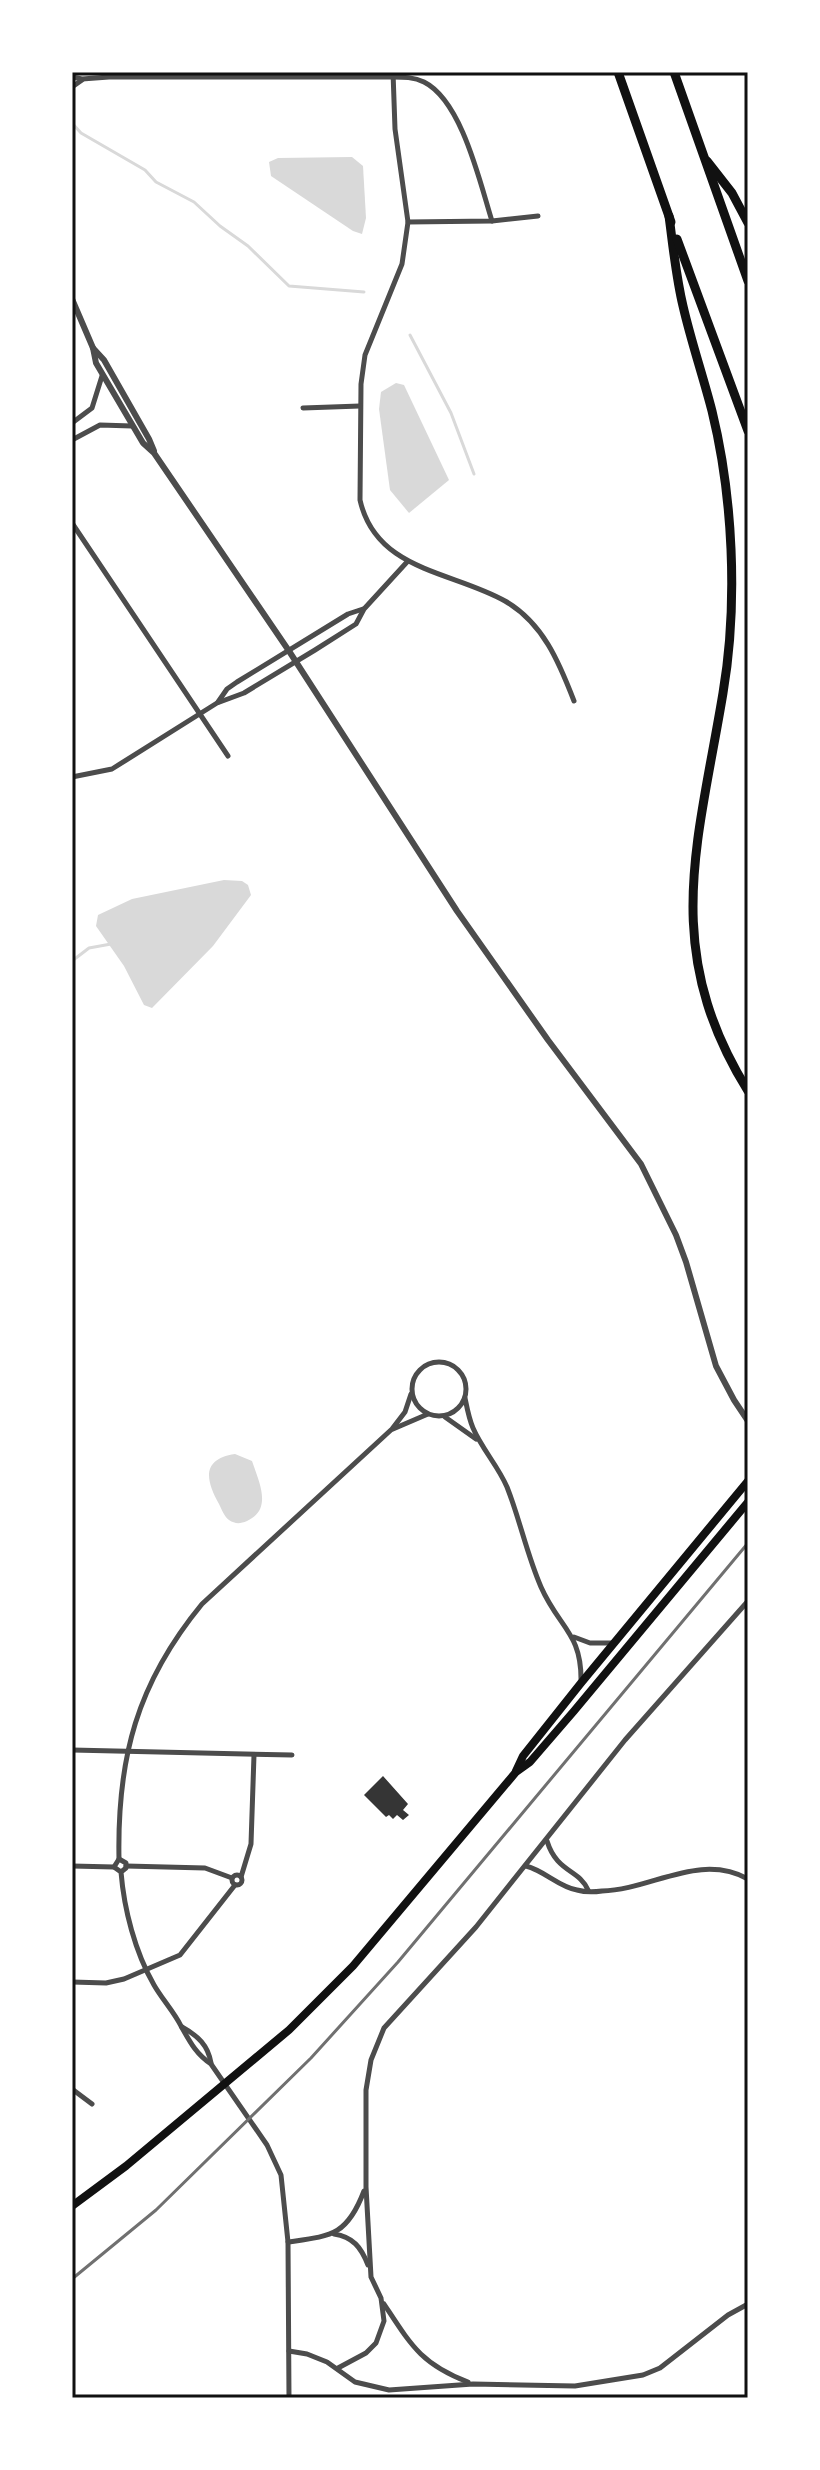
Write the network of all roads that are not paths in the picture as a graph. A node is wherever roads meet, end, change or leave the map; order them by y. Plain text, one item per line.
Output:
1 (618, 72) edge
2 (674, 72) edge
3 (287, 74) edge
4 (393, 74) edge
5 (72, 77) edge
6 (82, 79) junction
7 (72, 87) edge
8 (703, 155) junction
9 (538, 216) dead end
10 (669, 216) junction
11 (492, 221) junction
12 (408, 222) junction
13 (748, 223) edge
14 (748, 281) edge
15 (72, 299) edge
16 (93, 348) junction
17 (102, 376) junction
18 (360, 406) junction
19 (303, 408) dead end
20 (72, 423) edge
21 (132, 426) junction
22 (748, 431) edge
23 (72, 440) edge
24 (154, 453) junction
25 (72, 523) edge
26 (407, 562) junction
27 (364, 609) junction
28 (289, 651) junction
29 (296, 662) junction
30 (574, 701) dead end
31 (217, 703) junction
32 (200, 714) junction
33 (228, 756) dead end
34 (72, 767) edge
35 (75, 777) edge
36 (748, 1091) edge
37 (411, 1394) junction
38 (465, 1398) junction
39 (428, 1414) junction
40 (443, 1416) junction
41 (748, 1421) edge
42 (392, 1429) junction
43 (480, 1442) junction
44 (748, 1481) edge
45 (748, 1502) edge
46 (748, 1601) edge
47 (574, 1637) junction
48 (614, 1643) junction
49 (581, 1683) junction
50 (72, 1750) edge
51 (128, 1752) junction
52 (254, 1755) junction
53 (292, 1755) dead end
54 (516, 1772) junction
55 (546, 1840) junction
56 (119, 1859) junction
57 (72, 1866) edge
58 (126, 1866) junction
59 (526, 1866) junction
60 (114, 1867) junction
61 (121, 1872) junction
62 (241, 1877) junction
63 (232, 1878) junction
64 (748, 1879) edge
65 (235, 1885) junction
66 (588, 1890) junction
67 (146, 1970) junction
68 (72, 1982) edge
69 (182, 2027) junction
70 (211, 2064) junction
71 (224, 2084) junction
72 (72, 2089) edge
73 (92, 2104) dead end
74 (366, 2187) junction
75 (72, 2206) edge
76 (334, 2234) junction
77 (288, 2242) junction
78 (370, 2269) junction
79 (382, 2301) junction
80 (748, 2304) edge
81 (289, 2351) junction
82 (338, 2368) junction
83 (473, 2384) junction
84 (289, 2398) edge

1 - 10 highway
2 - 8 highway
3 - 4 street
3 - 6 street
4 - 11 street
4 - 12 street
5 - 6 street
6 - 7 street
8 - 13 highway
8 - 14 highway
9 - 11 street
10 - 22 highway
10 - 36 highway
11 - 12 street
12 - 18 street
15 - 16 street
16 - 17 street
16 - 24 street
17 - 20 street
17 - 21 street
18 - 19 street
18 - 26 street
21 - 23 street
21 - 24 street
24 - 28 street
25 - 32 street
26 - 27 street
26 - 30 street
27 - 28 street
27 - 29 street
28 - 29 street
28 - 31 street
29 - 31 street
29 - 41 street
31 - 32 street
32 - 33 street
32 - 35 street
34 - 35 street
37 - 38 street
37 - 39 street
37 - 42 street
38 - 40 street
38 - 43 street
39 - 40 street
39 - 42 street
40 - 43 street
42 - 51 street
43 - 47 street
44 - 48 main road
45 - 54 main road
46 - 55 street
47 - 48 street
47 - 49 street
48 - 49 main road
49 - 54 main road
50 - 51 street
51 - 52 street
51 - 56 street
52 - 53 street
52 - 62 street
54 - 71 main road
55 - 59 street
55 - 66 street
56 - 58 street
56 - 60 street
57 - 60 street
58 - 61 street
58 - 63 street
59 - 66 street
59 - 74 street
60 - 61 street
61 - 67 street
62 - 63 street
62 - 65 street
63 - 65 street
64 - 66 street
65 - 67 street
67 - 68 street
67 - 69 street
69 - 70 street
69 - 70 street
70 - 71 street
71 - 75 main road
71 - 77 street
72 - 73 street
74 - 76 street
74 - 78 street
76 - 77 street
76 - 78 street
77 - 81 street
78 - 79 street
79 - 82 street
79 - 83 street
80 - 83 street
81 - 82 street
81 - 84 street
82 - 83 street

